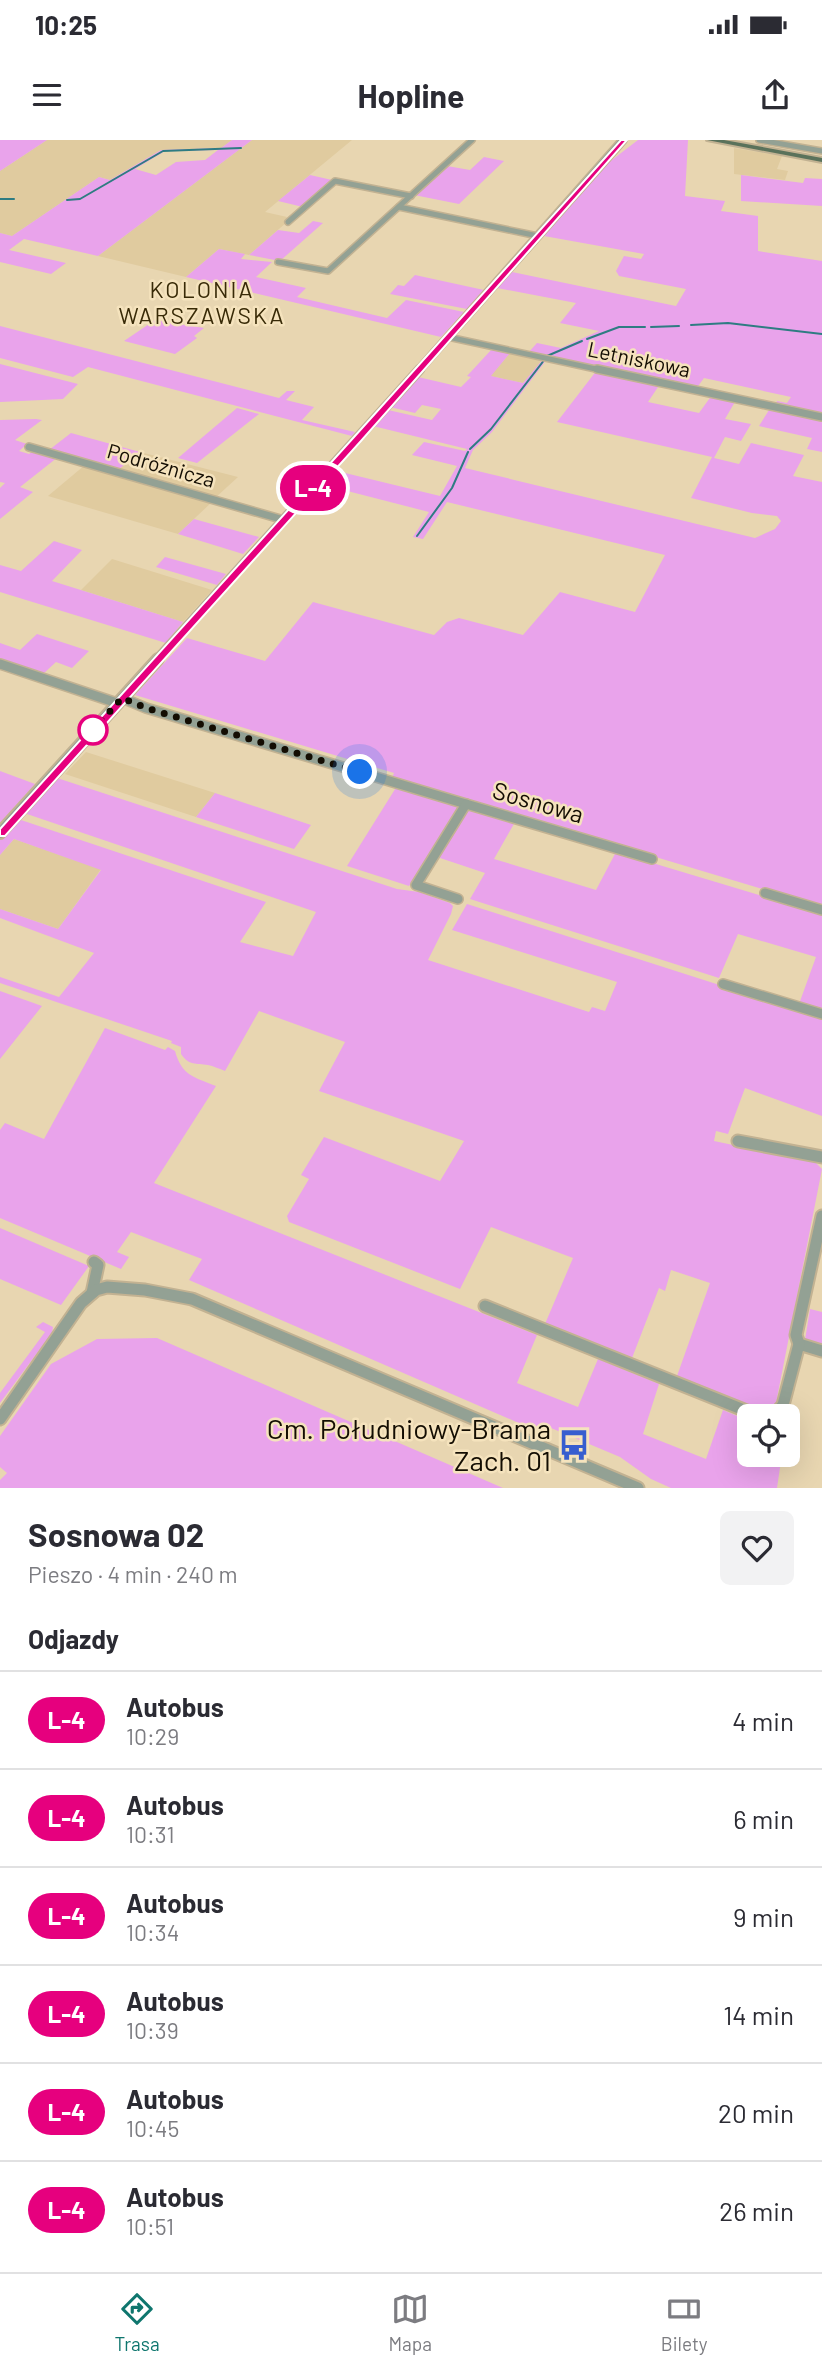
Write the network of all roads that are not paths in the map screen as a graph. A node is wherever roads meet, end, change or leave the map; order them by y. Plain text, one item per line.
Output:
1 (472, 140) edge
2 (623, 140) edge
3 (711, 140) edge
4 (738, 140) edge
5 (759, 140) edge
6 (822, 155) edge
7 (411, 196) junction
8 (399, 207) junction
9 (288, 222) dead end
10 (538, 236) junction
11 (278, 262) dead end
12 (448, 337) junction
13 (822, 417) edge
14 (29, 447) dead end
15 (284, 520) junction
16 (0, 664) edge
17 (120, 701) junction
18 (466, 804) junction
19 (0, 833) edge
20 (652, 859) dead end
21 (765, 893) dead end
22 (458, 900) dead end
23 (822, 910) edge
24 (723, 984) dead end
25 (822, 1014) edge
26 (738, 1141) dead end
27 (822, 1157) edge
28 (822, 1216) edge
29 (94, 1262) dead end
30 (92, 1293) junction
31 (485, 1306) dead end
32 (799, 1344) junction
33 (822, 1351) edge
34 (783, 1404) edge
35 (737, 1407) edge
36 (0, 1419) edge
37 (638, 1488) edge

1 - 7 street
2 - 10 street
3 - 6 main road
4 - 6 main road
5 - 6 street
7 - 8 street
7 - 9 street
8 - 10 street
8 - 11 street
10 - 12 street
12 - 13 street, Letniskowa
12 - 15 street
14 - 15 street, Podróżnicza
15 - 17 street
16 - 17 street
17 - 18 street
17 - 19 street
18 - 20 street, Sosnowa
18 - 22 street, Sosnowa
21 - 23 street
24 - 25 street
26 - 27 street
28 - 32 street
29 - 30 street
30 - 36 street
30 - 37 street
31 - 35 street
32 - 33 street
32 - 34 street

